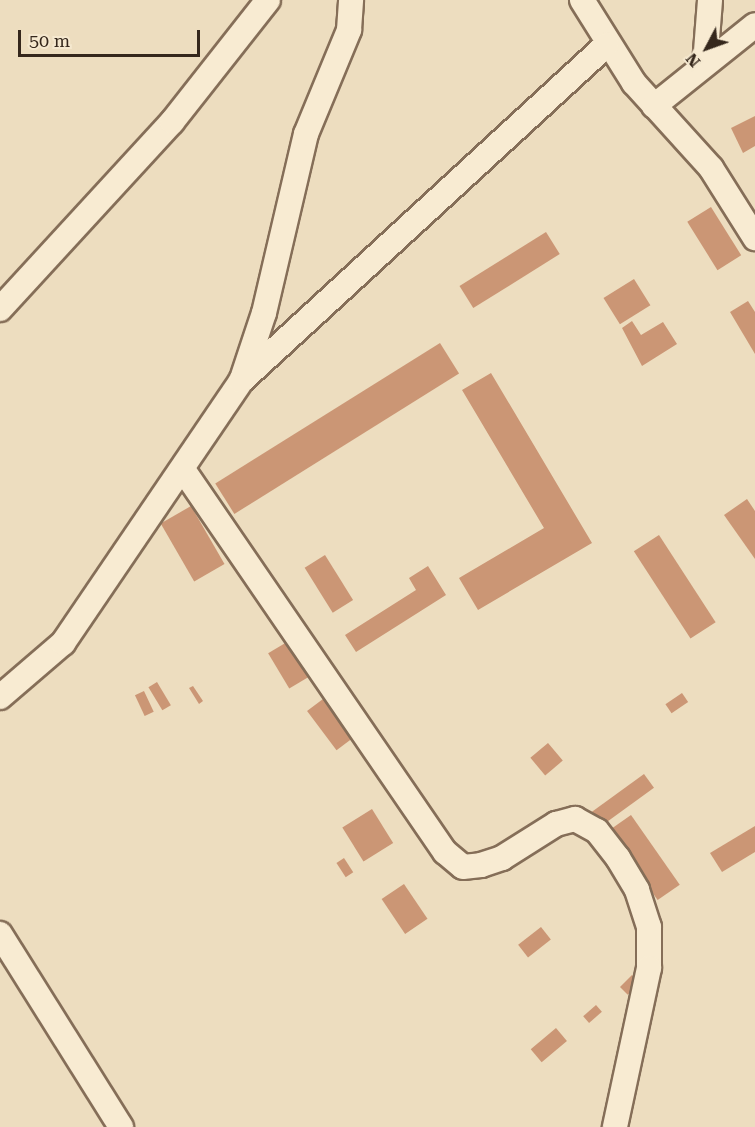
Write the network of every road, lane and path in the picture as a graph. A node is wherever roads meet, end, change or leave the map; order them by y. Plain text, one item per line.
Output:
1 (268, 0) edge
2 (351, 0) edge
3 (582, 0) edge
4 (710, 0) edge
5 (755, 25) edge
6 (606, 45) junction
7 (705, 64) junction
8 (654, 106) junction
9 (755, 238) edge
10 (0, 309) edge
11 (241, 381) junction
12 (184, 471) junction
13 (0, 697) edge
14 (0, 934) edge
15 (121, 1127) edge
16 (615, 1127) edge

1 - 10 street
2 - 11 street
3 - 6 street
4 - 7 street
5 - 7 street
6 - 8 street
6 - 11 street
7 - 8 street
8 - 9 street
11 - 12 street
12 - 13 street
12 - 16 street
14 - 15 street

